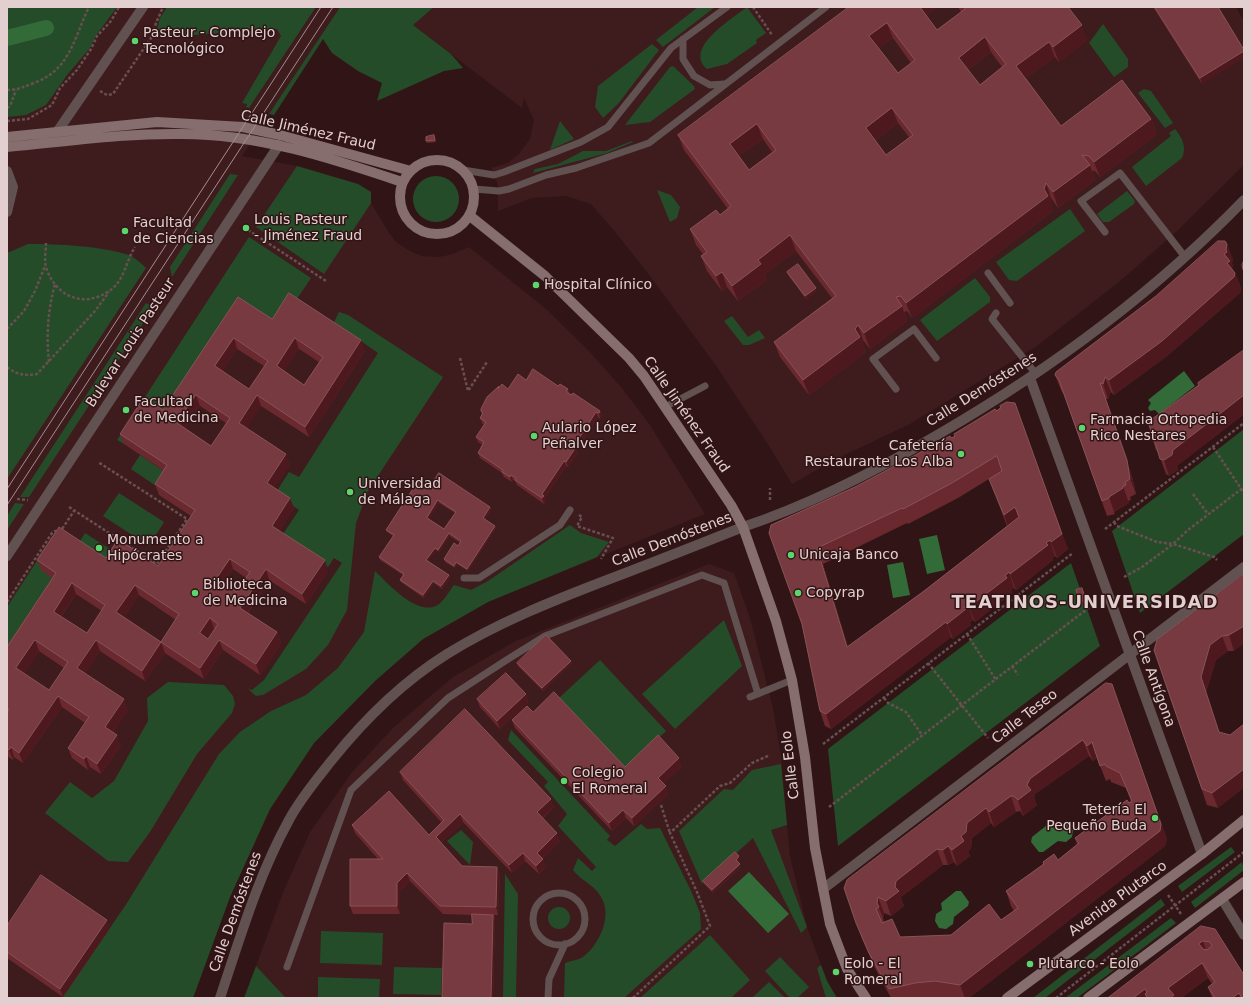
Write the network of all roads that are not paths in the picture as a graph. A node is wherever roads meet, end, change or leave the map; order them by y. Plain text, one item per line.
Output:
1 (143, 7) edge
2 (727, 7) edge
3 (826, 7) edge
4 (683, 39) junction
5 (724, 84) junction
6 (57, 132) junction
7 (7, 137) edge
8 (279, 145) junction
9 (7, 147) edge
10 (411, 170) junction
11 (463, 170) junction
12 (7, 171) edge
13 (402, 182) junction
14 (474, 189) junction
15 (1244, 200) edge
16 (7, 212) edge
17 (470, 216) junction
18 (1105, 232) dead end
19 (1185, 257) junction
20 (988, 273) dead end
21 (1010, 303) dead end
22 (996, 313) dead end
23 (936, 358) dead end
24 (1033, 376) junction
25 (705, 386) dead end
26 (896, 389) dead end
27 (665, 407) junction
28 (570, 510) road end
29 (743, 527) junction
30 (7, 556) edge
31 (1244, 567) edge
32 (464, 578) dead end
33 (1129, 655) junction
34 (792, 680) junction
35 (758, 694) junction
36 (750, 697) dead end
37 (1244, 820) edge
38 (1202, 854) junction
39 (1244, 882) edge
40 (823, 889) junction
41 (1222, 899) junction
42 (1244, 935) edge
43 (565, 944) junction
44 (287, 967) dead end
45 (220, 998) edge
46 (548, 998) edge
47 (866, 998) edge
48 (1007, 998) edge
49 (1088, 998) edge

1 - 6 street
2 - 4 lane
3 - 5 lane
4 - 5 lane
4 - 11 lane
5 - 14 lane
6 - 7 main road, Calle Jiménez Fraud
6 - 10 main road, Calle Jiménez Fraud
8 - 9 main road, Calle Jiménez Fraud
8 - 13 main road, Calle Jiménez Fraud
8 - 30 street, Bulevar Louis Pasteur
10 - 11 main road
10 - 13 main road
11 - 14 main road
12 - 16 street
13 - 17 main road
14 - 17 main road
15 - 19 street, Calle Demóstenes
17 - 27 main road, Calle Jiménez Fraud
18 - 19 lane
19 - 24 street, Calle Demóstenes
20 - 21 lane
22 - 24 lane
23 - 26 lane
24 - 29 street, Calle Demóstenes
24 - 33 street, Calle Antígona
25 - 27 lane
27 - 29 main road, Calle Jiménez Fraud
28 - 32 lane
29 - 34 main road, Calle Eolo
29 - 45 street, Calle Demóstenes
31 - 33 street, Calle Teseo
33 - 38 street, Calle Antígona
33 - 40 street, Calle Teseo
34 - 35 lane
34 - 40 main road, Calle Eolo
35 - 36 lane
35 - 44 lane
37 - 38 main road, Avenida Plutarco
38 - 48 main road, Avenida Plutarco
39 - 41 main road
40 - 47 main road, Calle Eolo
41 - 42 street
41 - 49 main road
43 - 43 lane
43 - 46 lane

